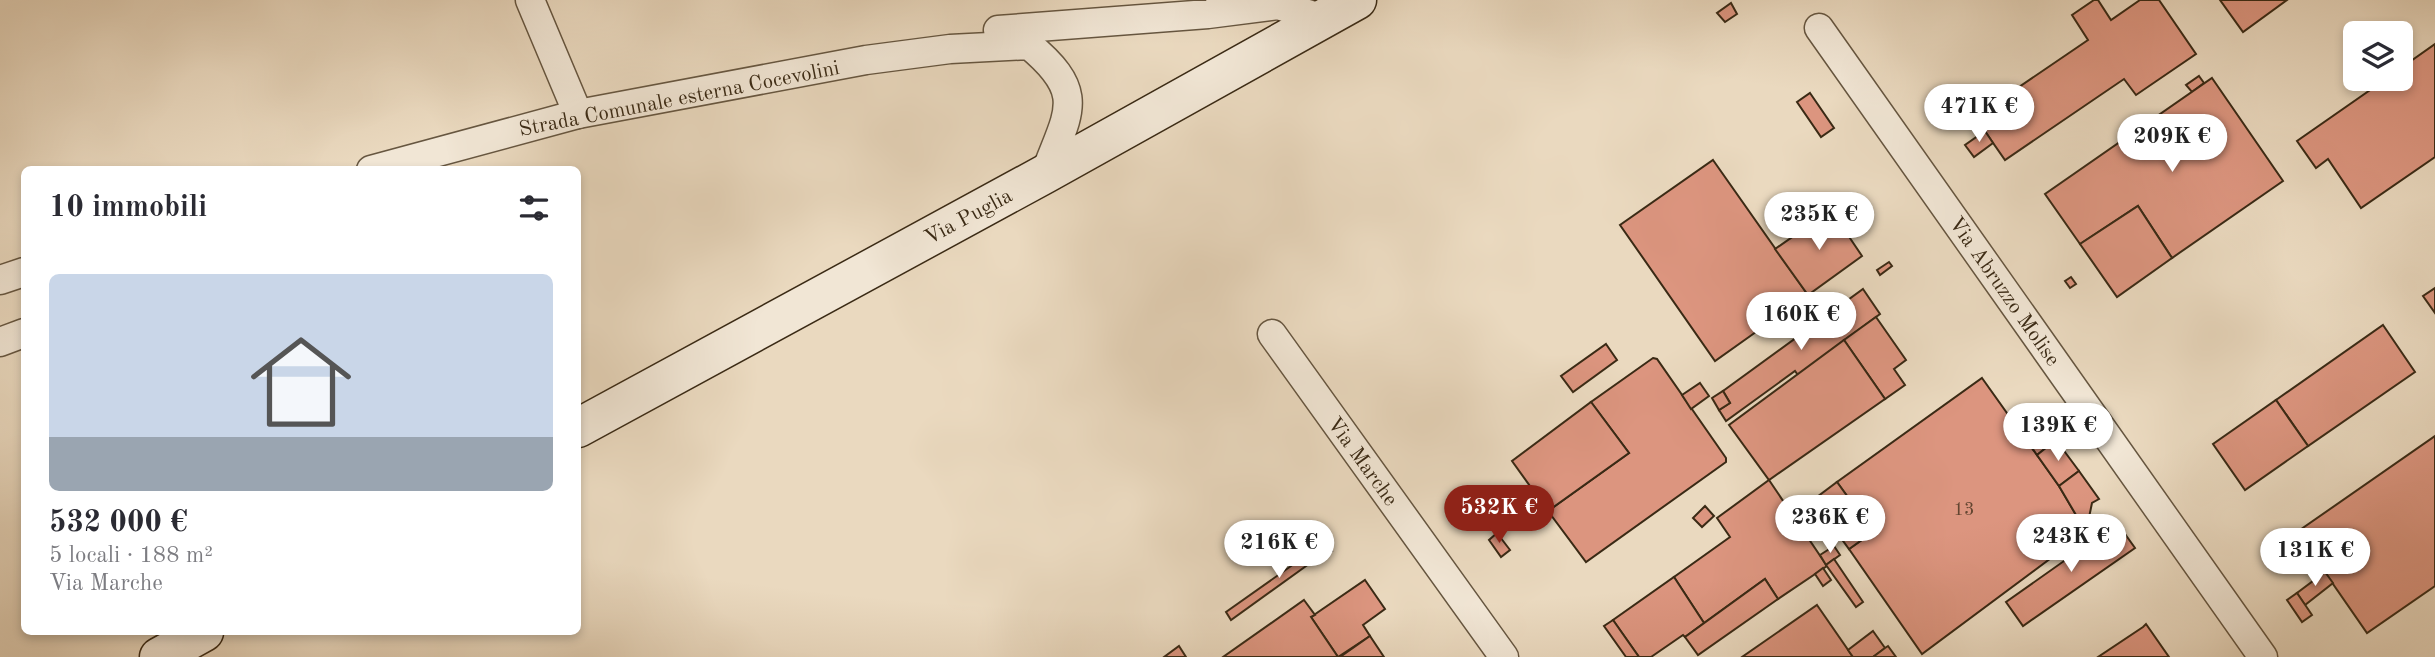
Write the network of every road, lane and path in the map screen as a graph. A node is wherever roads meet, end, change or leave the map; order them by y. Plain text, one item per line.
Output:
1 (530, 0) edge
2 (1357, 0) edge
3 (1324, 19) junction
4 (1819, 28) dead end
5 (866, 60) junction
6 (578, 114) junction
7 (387, 166) edge
8 (1045, 174) junction
9 (21, 273) edge
10 (0, 280) edge
11 (21, 334) edge
12 (1272, 334) dead end
13 (0, 342) edge
14 (581, 426) edge
15 (199, 635) edge
16 (159, 657) edge
17 (1504, 657) edge
18 (2263, 657) edge

1 - 6 street
2 - 3 main road, Via Puglia
3 - 5 street
3 - 8 main road, Via Puglia
4 - 18 street, Via Abruzzo Molise
5 - 6 street, Strada Comunale esterna Cocevolini
5 - 8 street
6 - 7 street, Strada Comunale esterna Cocevolini
8 - 14 main road, Via Puglia
9 - 10 street
11 - 13 street
12 - 17 street, Via Marche
15 - 16 main road

